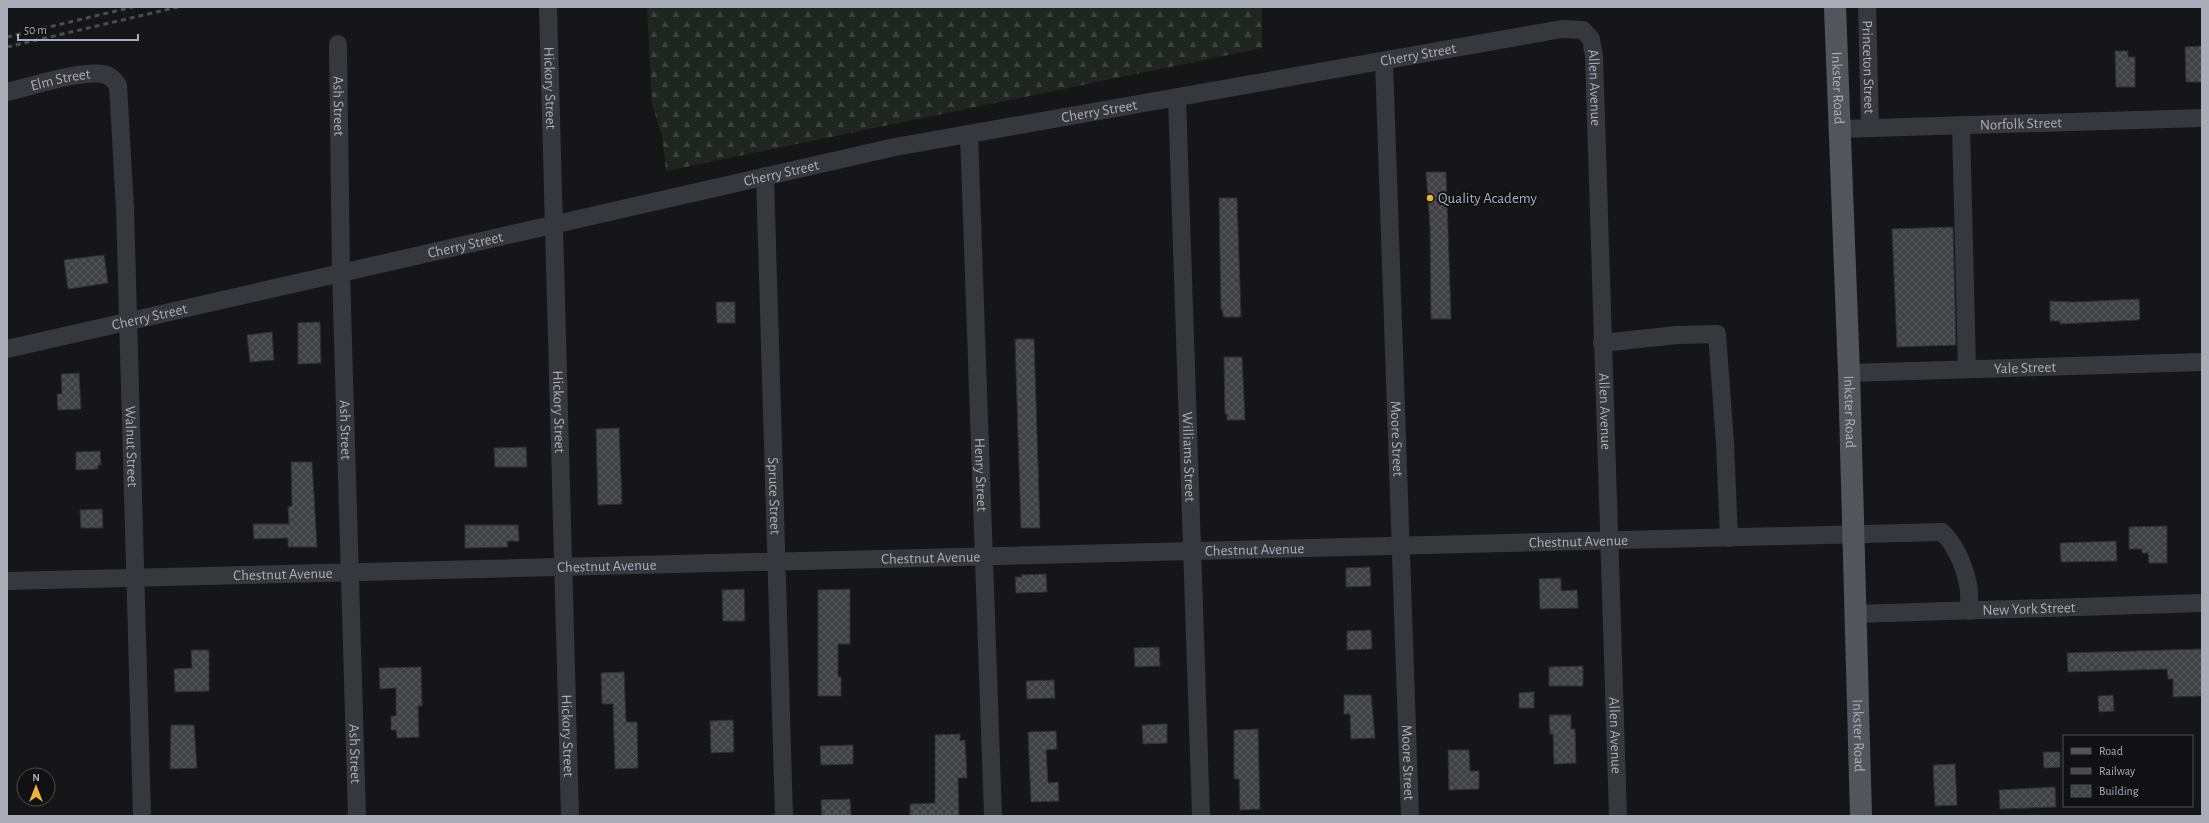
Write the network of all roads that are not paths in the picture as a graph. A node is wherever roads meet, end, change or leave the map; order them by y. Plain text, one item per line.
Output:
1 (548, 7) edge
2 (1835, 7) edge
3 (1867, 7) edge
4 (1562, 29) joint
5 (338, 44) dead end
6 (1384, 62) junction
7 (114, 79) joint
8 (7, 92) edge
9 (1177, 98) junction
10 (2202, 118) edge
11 (1961, 125) junction
12 (1870, 128) junction
13 (1840, 129) junction
14 (969, 134) junction
15 (765, 176) junction
16 (553, 225) junction
17 (341, 273) junction
18 (129, 321) junction
19 (1602, 343) junction
20 (7, 349) edge
21 (2202, 362) edge
22 (1967, 369) junction
23 (1849, 373) junction
24 (1854, 535) junction
25 (1729, 538) junction
26 (1609, 541) junction
27 (1400, 546) junction
28 (1192, 551) junction
29 (984, 556) junction
30 (777, 562) junction
31 (563, 567) junction
32 (350, 572) junction
33 (136, 578) junction
34 (7, 581) edge
35 (2202, 603) edge
36 (1969, 610) junction
37 (1856, 614) junction
38 (142, 816) edge
39 (357, 816) edge
40 (570, 816) edge
41 (784, 816) edge
42 (993, 816) edge
43 (1201, 816) edge
44 (1410, 816) edge
45 (1618, 816) edge
46 (1861, 816) edge

1 - 16 street, Hickory Street
2 - 13 main road, Inkster Road
3 - 12 street, Princeton Street
4 - 6 street, Cherry Street
4 - 19 street, Allen Avenue
5 - 17 street, Ash Street
6 - 9 street, Cherry Street
6 - 27 street, Moore Street
7 - 8 street, Elm Street
7 - 18 street, Walnut Street
9 - 14 street, Cherry Street
9 - 28 street, Williams Street
10 - 11 street, Norfolk Street
11 - 12 street, Norfolk Street
11 - 22 street
12 - 13 street, Norfolk Street
13 - 23 main road, Inkster Road
14 - 15 street, Cherry Street
14 - 29 street, Henry Street
15 - 16 street, Cherry Street
15 - 30 street, Spruce Street
16 - 17 street, Cherry Street
16 - 31 street, Hickory Street
17 - 18 street, Cherry Street
17 - 32 street, Ash Street
18 - 20 street, Cherry Street
18 - 33 street, Walnut Street
19 - 25 street
19 - 26 street, Allen Avenue
21 - 22 street, Yale Street
22 - 23 street, Yale Street
23 - 24 main road, Inkster Road
24 - 25 street, Chestnut Avenue
24 - 36 street, Chestnut Avenue
24 - 37 main road, Inkster Road
25 - 26 street, Chestnut Avenue
26 - 27 street, Chestnut Avenue
26 - 45 street, Allen Avenue
27 - 28 street, Chestnut Avenue
27 - 44 street, Moore Street
28 - 29 street, Chestnut Avenue
28 - 43 street, Williams Street
29 - 30 street, Chestnut Avenue
29 - 42 street, Henry Street
30 - 31 street, Chestnut Avenue
30 - 41 street, Spruce Street
31 - 32 street, Chestnut Avenue
31 - 40 street, Hickory Street
32 - 33 street, Chestnut Avenue
32 - 39 street, Ash Street
33 - 34 street, Chestnut Avenue
33 - 38 street, Walnut Street
35 - 36 street, New York Street
36 - 37 street, New York Street
37 - 46 main road, Inkster Road

